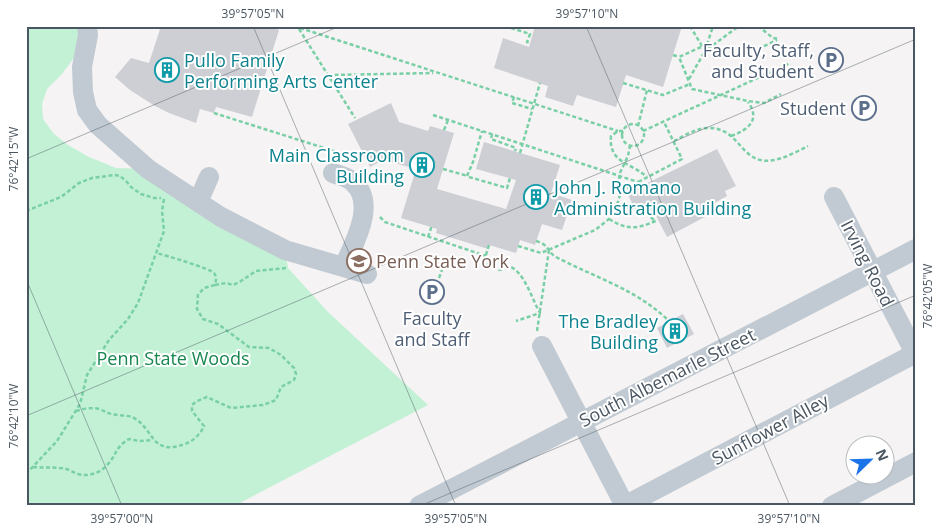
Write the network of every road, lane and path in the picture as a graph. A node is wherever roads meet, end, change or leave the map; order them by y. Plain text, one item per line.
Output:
1 (87, 26) edge
2 (294, 26) edge
3 (505, 26) edge
4 (690, 26) edge
5 (713, 26) edge
6 (739, 26) edge
7 (758, 26) edge
8 (298, 28) junction
9 (530, 43) dead end
10 (701, 47) junction
11 (758, 49) dead end
12 (705, 51) junction
13 (673, 56) dead end
14 (679, 57) junction
15 (790, 63) dead end
16 (437, 73) junction
17 (328, 75) junction
18 (688, 80) junction
19 (540, 83) dead end
20 (623, 83) dead end
21 (690, 84) junction
22 (647, 90) junction
23 (781, 94) dead end
24 (722, 95) junction
25 (514, 97) junction
26 (748, 101) junction
27 (534, 104) junction
28 (532, 109) junction
29 (214, 113) dead end
30 (433, 115) dead end
31 (354, 118) dead end
32 (448, 120) junction
33 (664, 121) junction
34 (638, 126) junction
35 (444, 130) dead end
36 (482, 131) junction
37 (618, 131) junction
38 (623, 131) junction
39 (643, 131) junction
40 (492, 134) junction
41 (731, 136) junction
42 (674, 141) junction
43 (522, 144) junction
44 (630, 146) junction
45 (808, 146) dead end
46 (515, 152) dead end
47 (520, 153) dead end
48 (625, 164) junction
49 (335, 169) joint
50 (443, 169) dead end
51 (619, 175) junction
52 (208, 176) dead end
53 (468, 176) junction
54 (647, 177) junction
55 (510, 178) dead end
56 (638, 182) junction
57 (621, 190) junction
58 (834, 197) dead end
59 (198, 202) junction
60 (26, 211) edge
61 (646, 213) dead end
62 (378, 215) dead end
63 (609, 219) junction
64 (432, 225) dead end
65 (428, 237) junction
66 (536, 241) dead end
67 (489, 245) dead end
68 (518, 246) dead end
69 (916, 248) edge
70 (549, 249) junction
71 (156, 253) junction
72 (486, 256) junction
73 (509, 262) dead end
74 (344, 267) junction
75 (510, 267) junction
76 (288, 268) dead end
77 (442, 270) dead end
78 (872, 271) junction
79 (367, 274) dead end
80 (439, 278) dead end
81 (215, 285) junction
82 (540, 313) junction
83 (516, 321) dead end
84 (669, 321) dead end
85 (539, 342) joint
86 (916, 354) edge
87 (76, 410) junction
88 (581, 422) junction
89 (152, 440) junction
90 (916, 462) edge
91 (33, 467) junction
92 (26, 474) edge
93 (419, 506) edge
94 (625, 506) edge
95 (832, 506) edge

1 - 59 street
2 - 8 path
3 - 9 path
4 - 10 path
5 - 12 path
6 - 12 path
7 - 11 path
8 - 16 path
8 - 17 path
10 - 12 path
10 - 14 path
12 - 18 path
13 - 14 path
14 - 18 path
15 - 24 path
16 - 17 path
16 - 25 path
17 - 31 path
18 - 21 path
19 - 27 path
20 - 22 path
21 - 22 path
21 - 24 path
22 - 34 path
23 - 26 path
24 - 26 path
24 - 33 path
25 - 27 path
25 - 28 path
26 - 41 path
27 - 28 path
27 - 37 path
28 - 43 path
29 - 49 path
30 - 32 path
32 - 35 path
32 - 36 path
33 - 39 path
33 - 42 path
34 - 38 path
34 - 39 path
36 - 40 path
36 - 53 path
37 - 38 path
37 - 48 path
38 - 44 path
39 - 44 path
40 - 43 path
40 - 46 path
41 - 42 path
41 - 45 path
42 - 54 path
43 - 47 path
43 - 51 path
44 - 48 path
48 - 51 path
48 - 54 path
49 - 74 street
50 - 53 path
51 - 56 path
51 - 57 path
52 - 59 street
53 - 55 path
54 - 56 path
56 - 57 path
57 - 63 path
58 - 78 street, Irving Road
59 - 74 street
60 - 71 path
61 - 63 path
62 - 65 path
63 - 70 path
64 - 65 path
65 - 72 path
66 - 70 path
67 - 72 path
68 - 70 path
69 - 78 street, South Albemarle Street
70 - 82 path
70 - 84 path
71 - 81 path
71 - 87 path
72 - 75 path
73 - 75 path
74 - 79 street
75 - 82 path
76 - 81 path
77 - 80 path
78 - 86 street, Irving Road
78 - 88 street, South Albemarle Street
81 - 89 path
82 - 83 path
82 - 85 path
85 - 88 street
86 - 94 street, Sunflower Alley
87 - 89 path
87 - 91 path
88 - 93 street, South Albemarle Street
88 - 94 street
89 - 91 path
90 - 95 street
91 - 92 path

